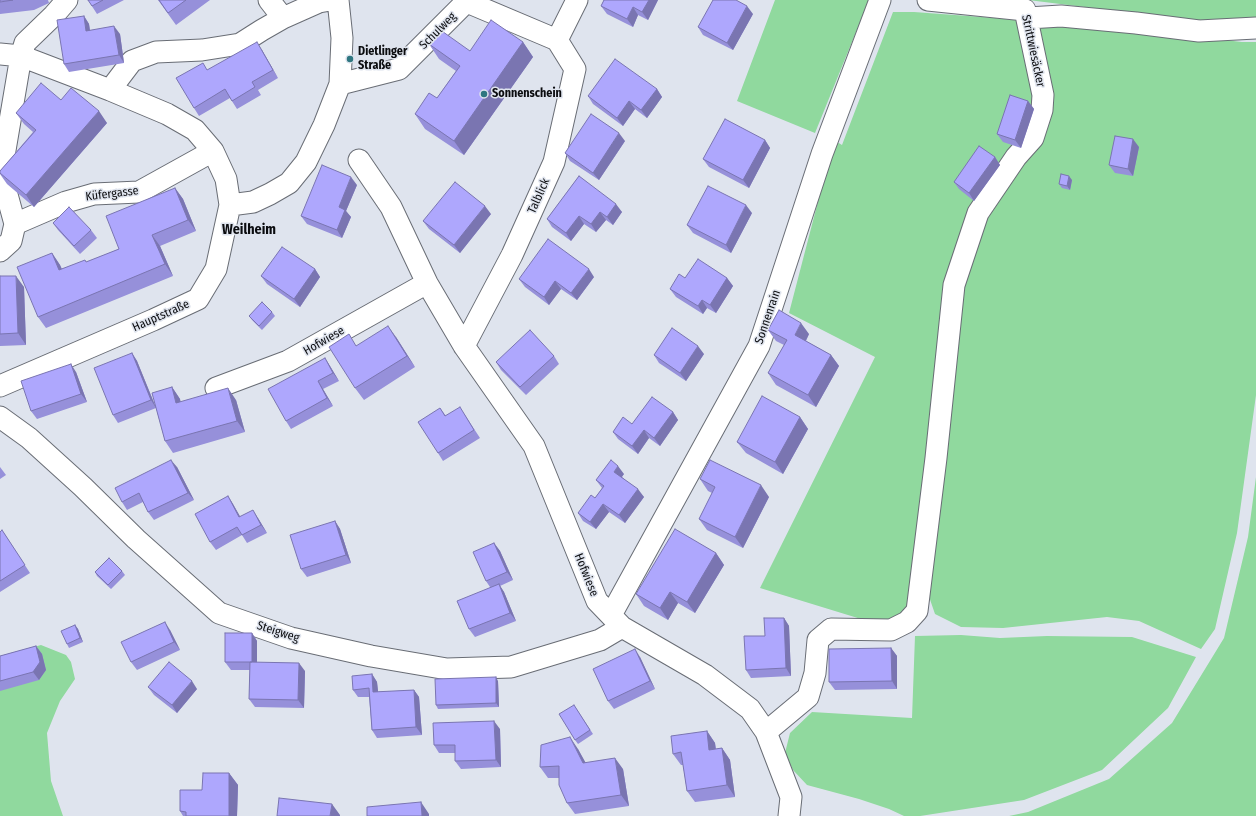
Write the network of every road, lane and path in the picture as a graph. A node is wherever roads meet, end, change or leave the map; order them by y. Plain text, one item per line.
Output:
1 (67, 0) edge
2 (269, 0) edge
3 (330, 0) edge
4 (338, 0) edge
5 (577, 0) edge
6 (880, 0) edge
7 (928, 0) edge
8 (468, 1) edge
9 (283, 18) junction
10 (1028, 18) junction
11 (1256, 28) edge
12 (557, 40) junction
13 (0, 54) edge
14 (21, 56) junction
15 (340, 84) junction
16 (110, 90) junction
17 (213, 151) junction
18 (359, 160) dead end
19 (230, 205) junction
20 (15, 224) junction
21 (0, 250) edge
22 (427, 283) junction
23 (464, 346) junction
24 (0, 386) edge
25 (216, 388) dead end
26 (0, 417) edge
27 (617, 621) junction
28 (766, 732) junction
29 (789, 816) edge

1 - 14 street
2 - 9 street
3 - 9 street
4 - 15 street
5 - 12 street
6 - 27 street, Sonnenrain
7 - 10 street, Strittwiesäcker
8 - 12 street
8 - 15 street, Schulweg
9 - 16 street
10 - 11 street
10 - 28 street, Strittwiesäcker
12 - 23 street, Talblick
13 - 14 street, Hauptstraße
14 - 16 street, Hauptstraße
14 - 20 street
15 - 19 street
16 - 17 street, Hauptstraße
17 - 19 street, Hauptstraße
17 - 20 street, Küfergasse
18 - 22 street, Hofwiese
19 - 24 street, Hauptstraße
20 - 21 street
22 - 23 street, Hofwiese
22 - 25 street, Hofwiese
23 - 27 street, Hofwiese
26 - 27 street, Steigweg
27 - 28 street, Hofwiese
28 - 29 street, Hofwiese

